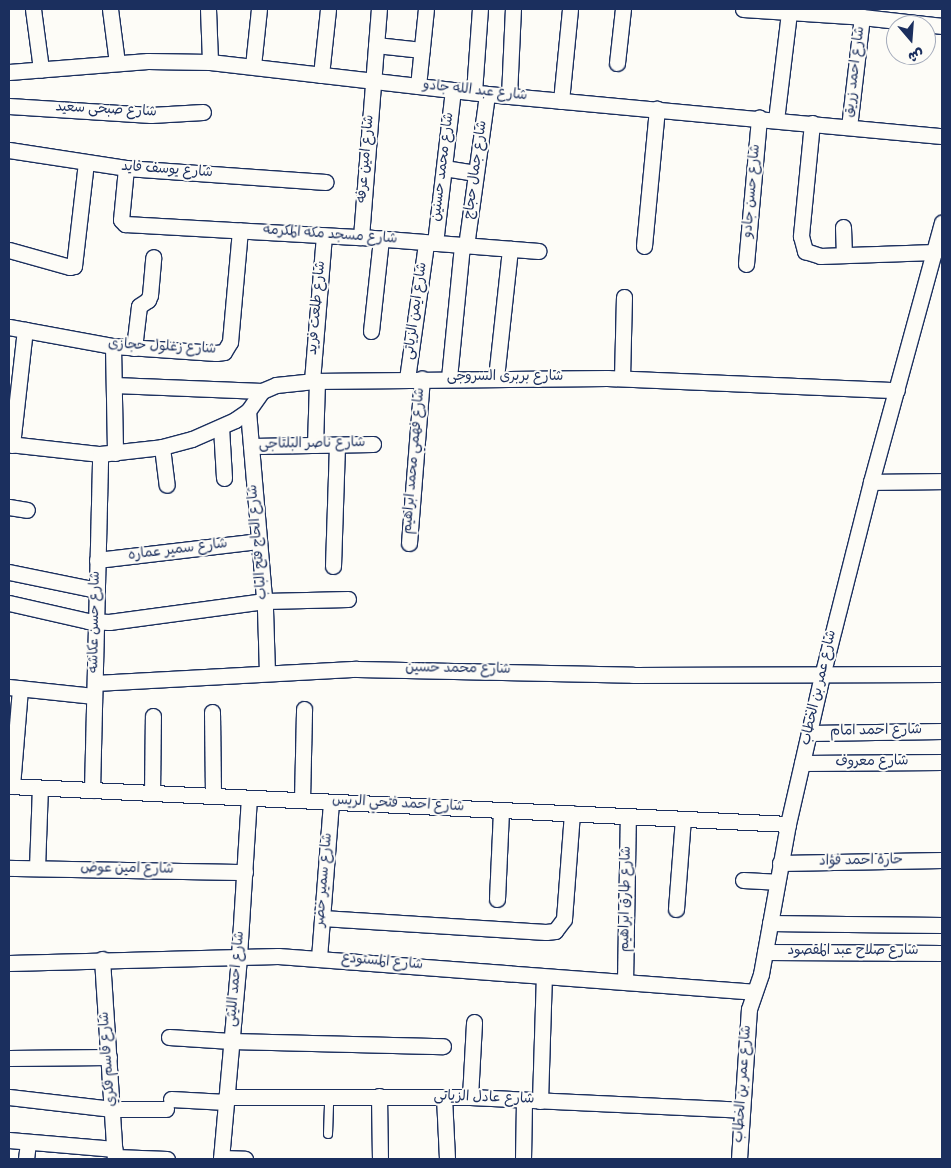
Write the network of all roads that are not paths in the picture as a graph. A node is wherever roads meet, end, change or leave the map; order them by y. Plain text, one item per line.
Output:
1 (33, 9) edge
2 (110, 9) edge
3 (208, 9) edge
4 (259, 9) edge
5 (328, 9) edge
6 (379, 9) edge
7 (426, 9) edge
8 (480, 9) edge
9 (513, 9) edge
10 (570, 9) edge
11 (622, 9) edge
12 (743, 9) edge
13 (789, 12) junction
14 (862, 17) junction
15 (942, 26) edge
16 (376, 45) junction
17 (422, 50) junction
18 (210, 62) junction
19 (117, 63) junction
20 (617, 63) dead end
21 (254, 66) junction
22 (41, 69) junction
23 (9, 72) edge
24 (321, 75) junction
25 (374, 80) junction
26 (418, 86) junction
27 (453, 90) junction
28 (480, 93) junction
29 (509, 96) junction
30 (561, 101) junction
31 (9, 106) edge
32 (657, 109) junction
33 (203, 112) dead end
34 (759, 118) junction
35 (776, 120) junction
36 (812, 123) junction
37 (849, 127) junction
38 (942, 136) edge
39 (9, 150) edge
40 (86, 163) junction
41 (126, 168) junction
42 (444, 168) junction
43 (476, 173) junction
44 (326, 182) dead end
45 (942, 223) edge
46 (843, 227) dead end
47 (240, 230) junction
48 (324, 235) junction
49 (361, 237) junction
50 (381, 239) junction
51 (431, 243) junction
52 (464, 245) junction
53 (644, 246) dead end
54 (510, 249) junction
55 (9, 250) edge
56 (538, 251) dead end
57 (935, 252) junction
58 (844, 255) junction
59 (153, 257) dead end
60 (746, 264) dead end
61 (624, 297) dead end
62 (9, 327) edge
63 (24, 330) junction
64 (371, 331) dead end
65 (113, 346) junction
66 (134, 348) junction
67 (449, 378) junction
68 (496, 378) junction
69 (622, 378) junction
70 (415, 379) junction
71 (315, 381) junction
72 (114, 385) junction
73 (897, 390) junction
74 (262, 391) junction
75 (13, 399) edge
76 (248, 411) junction
77 (221, 427) junction
78 (10, 444) edge
79 (373, 444) dead end
80 (315, 445) junction
81 (337, 445) junction
82 (251, 446) junction
83 (162, 447) junction
84 (108, 454) junction
85 (224, 478) dead end
86 (942, 481) edge
87 (871, 482) junction
88 (167, 485) dead end
89 (9, 507) edge
90 (27, 510) dead end
91 (258, 541) junction
92 (408, 543) dead end
93 (97, 560) junction
94 (333, 566) dead end
95 (9, 572) edge
96 (96, 590) junction
97 (348, 599) dead end
98 (264, 601) junction
99 (9, 603) edge
100 (96, 622) junction
101 (267, 673) junction
102 (942, 674) edge
103 (822, 676) junction
104 (14, 688) edge
105 (94, 689) junction
106 (304, 708) dead end
107 (212, 712) dead end
108 (153, 716) dead end
109 (942, 731) edge
110 (809, 733) junction
111 (942, 762) edge
112 (802, 763) junction
113 (10, 786) edge
114 (40, 788) junction
115 (92, 790) junction
116 (152, 793) junction
117 (212, 796) junction
118 (249, 798) junction
119 (302, 800) junction
120 (332, 802) junction
121 (501, 810) junction
122 (572, 814) junction
123 (628, 816) junction
124 (683, 819) junction
125 (788, 824) junction
126 (942, 860) edge
127 (780, 863) junction
128 (9, 868) edge
129 (37, 868) junction
130 (244, 872) junction
131 (743, 880) dead end
132 (776, 882) junction
133 (497, 899) dead end
134 (676, 909) dead end
135 (322, 918) junction
136 (770, 923) junction
137 (942, 925) edge
138 (765, 952) junction
139 (942, 953) edge
140 (239, 956) junction
141 (319, 958) junction
142 (102, 959) junction
143 (9, 963) edge
144 (544, 977) junction
145 (625, 982) junction
146 (754, 992) junction
147 (474, 1022) dead end
148 (169, 1037) dead end
149 (231, 1041) junction
150 (443, 1046) dead end
151 (109, 1057) junction
152 (9, 1058) edge
153 (329, 1096) junction
154 (379, 1096) junction
155 (9, 1097) edge
156 (444, 1097) junction
157 (470, 1097) junction
158 (226, 1099) junction
159 (524, 1100) junction
160 (540, 1101) junction
161 (112, 1109) junction
162 (742, 1110) junction
163 (328, 1134) dead end
164 (9, 1140) edge
165 (28, 1142) junction
166 (115, 1155) edge
167 (26, 1159) edge
168 (167, 1159) edge
169 (221, 1159) edge
170 (245, 1159) edge
171 (380, 1159) edge
172 (447, 1159) edge
173 (523, 1159) edge
174 (739, 1159) edge

1 - 22 street
2 - 19 street
3 - 18 street
4 - 21 street
5 - 24 street
6 - 16 street, شارع امين عرفه
7 - 17 street
8 - 28 street, شارع جمال حجاج
9 - 29 street
10 - 30 street
11 - 20 street
12 - 13 street
13 - 14 street
13 - 35 street
14 - 15 street
14 - 37 street, شارع احمد زريق
16 - 17 street
16 - 25 street, شارع امين عرفه
17 - 26 street
18 - 19 street, شارع عبد الله جادو
18 - 21 street, شارع عبد الله جادو
19 - 22 street, شارع عبد الله جادو
21 - 24 street, شارع عبد الله جادو
22 - 23 street, شارع عبد الله جادو
24 - 25 street, شارع عبد الله جادو
25 - 26 street, شارع عبد الله جادو
25 - 49 street, شارع امين عرفه
26 - 27 street, شارع عبد الله جادو
27 - 28 street, شارع عبد الله جادو
27 - 42 street, شارع محمد حسنين
28 - 29 street, شارع عبد الله جادو
28 - 43 street, شارع جمال حجاج
29 - 30 street, شارع عبد الله جادو
30 - 32 street, شارع عبد الله جادو
31 - 33 street, شارع صبحى سعيد
32 - 34 street, شارع عبد الله جادو
32 - 53 street
34 - 35 street, شارع عبد الله جادو
34 - 60 street, شارع حسن جادو
35 - 36 street, شارع عبد الله جادو
36 - 37 street, شارع عبد الله جادو
36 - 58 street
37 - 38 street, شارع عبد الله جادو
39 - 40 street, شارع يوسف فايد
40 - 41 street, شارع يوسف فايد
40 - 55 street
41 - 44 street, شارع يوسف فايد
41 - 47 street, شارع مسجد مكه المكرمه
42 - 43 street
42 - 51 street, شارع محمد حسنين
43 - 52 street, شارع جمال حجاج
45 - 57 street, شارع عمر بن الخطاب
46 - 58 street
47 - 48 street, شارع مسجد مكه المكرمه
47 - 66 street, شارع زغلول حجازى
48 - 49 street, شارع مسجد مكه المكرمه
48 - 71 street, شارع طلعت فريد
49 - 50 street, شارع مسجد مكه المكرمه
50 - 51 street, شارع مسجد مكه المكرمه
50 - 64 street
51 - 52 street, شارع مسجد مكه المكرمه
51 - 70 street, شارع ايمن الزياتى
52 - 54 street, شارع مسجد مكه المكرمه
52 - 67 street, شارع جمال حجاج
54 - 56 street, شارع مسجد مكه المكرمه
54 - 68 street
57 - 58 street
57 - 73 street, شارع عمر بن الخطاب
59 - 66 street
61 - 69 street
62 - 63 street, شارع زغلول حجازى
63 - 65 street, شارع زغلول حجازى
63 - 75 street
65 - 66 street, شارع زغلول حجازى
65 - 72 street, شارع حسن عكاشه
67 - 68 street, شارع بربرى السروجى
67 - 70 street, شارع بربرى السروجى
68 - 69 street, شارع بربرى السروجى
69 - 73 street, شارع بربرى السروجى
70 - 71 street, شارع بربرى السروجى
70 - 92 street, شارع فهمي محمد ابراهيم
71 - 74 street, شارع بربرى السروجى
71 - 80 street, شارع طلعت فريد
72 - 74 street, شارع بربرى السروجى
72 - 84 street, شارع حسن عكاشه
73 - 87 street, شارع عمر بن الخطاب
74 - 76 street
75 - 78 street
76 - 77 street
76 - 82 street, شارع الحاج فتح الباب
77 - 83 street
77 - 85 street
78 - 84 street
79 - 81 street, شارع ناصر البلتاجى
80 - 81 street, شارع ناصر البلتاجى
80 - 82 street, شارع ناصر البلتاجى
81 - 94 street
82 - 91 street, شارع الحاج فتح الباب
83 - 84 street
83 - 88 street
84 - 93 street, شارع حسن عكاشه
86 - 87 street
87 - 103 street, شارع عمر بن الخطاب
89 - 90 street
91 - 93 street, شارع سمير عماره
91 - 98 street, شارع الحاج فتح الباب
93 - 96 street, شارع حسن عكاشه
95 - 96 street
96 - 100 street, شارع حسن عكاشه
97 - 98 street
98 - 100 street
98 - 101 street, شارع الحاج فتح الباب
99 - 100 street
100 - 105 street, شارع حسن عكاشه
101 - 103 street, شارع محمد حسين
101 - 105 street, شارع محمد حسين
102 - 103 street, شارع محمد حسين
103 - 110 street, شارع عمر بن الخطاب
104 - 105 street, شارع محمد حسين
104 - 113 street
105 - 115 street, شارع حسن عكاشه
106 - 119 street
107 - 117 street
108 - 116 street
109 - 110 street, شارع احمد امام
110 - 112 street, شارع عمر بن الخطاب
111 - 112 street, شارع معروف
112 - 125 street, شارع عمر بن الخطاب
113 - 114 street, شارع احمد فتحي الريس
114 - 115 street, شارع احمد فتحي الريس
114 - 129 street
115 - 116 street, شارع احمد فتحي الريس
116 - 117 street, شارع احمد فتحي الريس
117 - 118 street, شارع احمد فتحي الريس
118 - 119 street, شارع احمد فتحي الريس
118 - 130 street, شارع احمد الليثى
119 - 120 street, شارع احمد فتحي الريس
120 - 121 street, شارع احمد فتحي الريس
120 - 135 street, شارع سمير خضر
121 - 122 street, شارع احمد فتحي الريس
121 - 133 street
122 - 123 street, شارع احمد فتحي الريس
122 - 135 street
123 - 124 street, شارع احمد فتحي الريس
123 - 145 street, شارع طارق ابراهيم
124 - 125 street, شارع احمد فتحي الريس
124 - 134 street
125 - 127 street, شارع عمر بن الخطاب
126 - 127 street, حارة احمد فؤاد
127 - 132 street, شارع عمر بن الخطاب
128 - 129 street, شارع امين عوض
129 - 130 street, شارع امين عوض
130 - 140 street, شارع احمد الليثى
131 - 132 street
132 - 136 street, شارع عمر بن الخطاب
135 - 141 street, شارع سمير خضر
136 - 137 street
136 - 138 street, شارع عمر بن الخطاب
138 - 139 street, شارع صلاح عبد المقصود
138 - 146 street, شارع عمر بن الخطاب
140 - 141 street, شارع المستودع
140 - 142 street, شارع المستودع
140 - 149 street, شارع احمد الليثى
141 - 144 street, شارع المستودع
142 - 143 street, شارع المستودع
142 - 151 street, شارع قاسم فكري
144 - 145 street, شارع المستودع
144 - 160 street
145 - 146 street, شارع المستودع
146 - 162 street, شارع عمر بن الخطاب
147 - 157 street
148 - 149 street
149 - 150 street
149 - 158 street, شارع احمد الليثى
151 - 152 street
151 - 161 street, شارع قاسم فكري
153 - 154 street, شارع عادل الزياتى
153 - 158 street, شارع عادل الزياتى
153 - 163 lane
154 - 156 street, شارع عادل الزياتى
154 - 171 street
155 - 161 street, شارع عادل الزياتى
156 - 157 street, شارع عادل الزياتى
156 - 172 street
157 - 159 street, شارع عادل الزياتى
158 - 161 street, شارع عادل الزياتى
158 - 169 street, شارع احمد الليثى
159 - 160 street, شارع عادل الزياتى
159 - 173 street
160 - 162 street, شارع عادل الزياتى
161 - 166 street, شارع قاسم فكري
162 - 174 street, شارع عمر بن الخطاب
164 - 165 street
165 - 166 street
165 - 167 street
166 - 168 street
169 - 170 street

